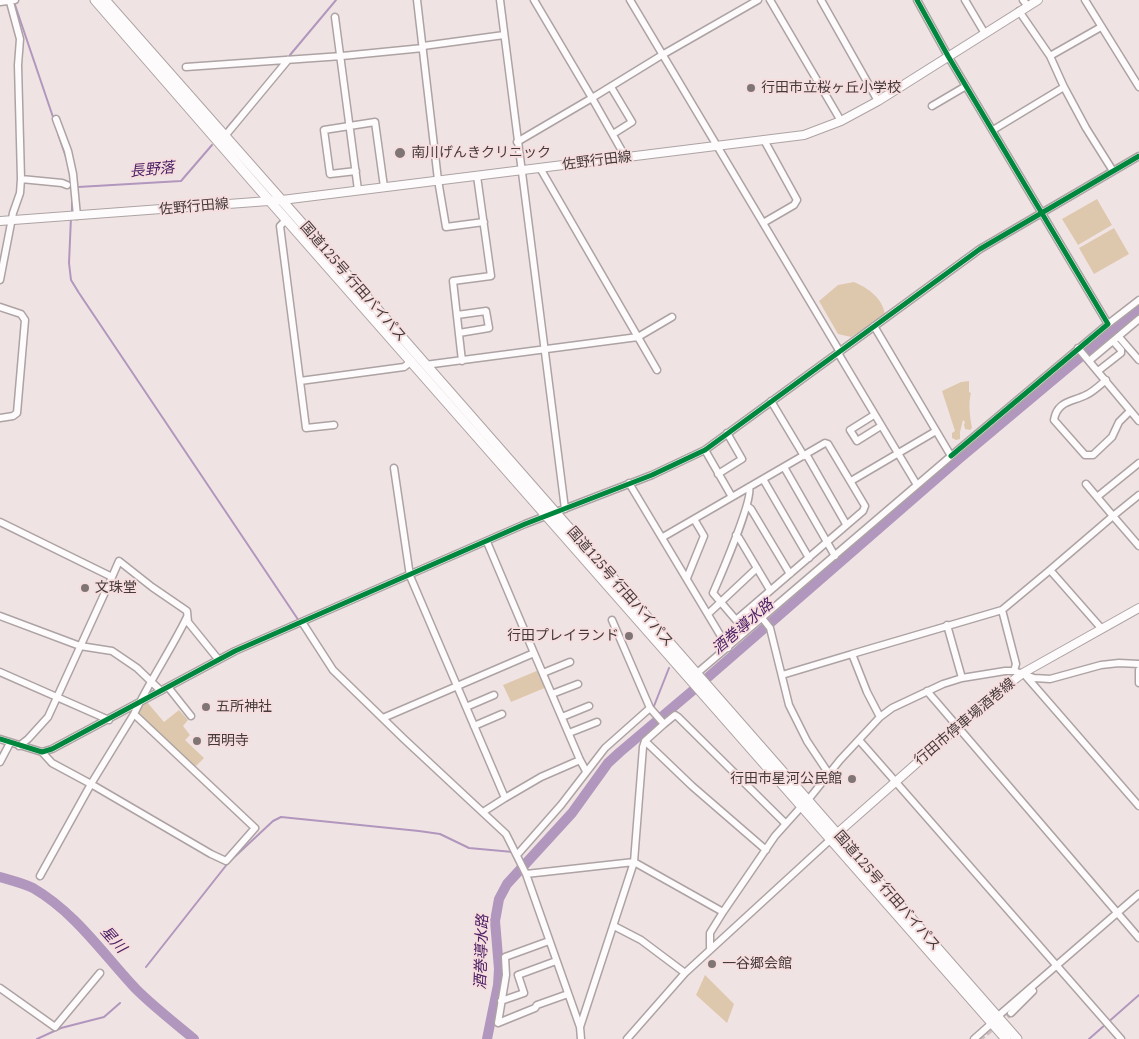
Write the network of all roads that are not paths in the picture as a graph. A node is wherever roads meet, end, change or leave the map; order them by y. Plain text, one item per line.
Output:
1 (95, 0) edge
2 (105, 0) edge
3 (417, 0) edge
4 (500, 0) edge
5 (534, 0) edge
6 (630, 0) edge
7 (758, 0) edge
8 (770, 0) edge
9 (821, 0) edge
10 (917, 0) edge
11 (965, 0) edge
12 (1038, 0) edge
13 (1085, 0) edge
14 (13, 1) edge
15 (0, 2) edge
16 (1025, 3) edge
17 (1019, 11) junction
18 (336, 17) dead end
19 (1101, 27) junction
20 (984, 32) junction
21 (504, 35) junction
22 (423, 47) junction
23 (662, 55) junction
24 (342, 56) junction
25 (948, 56) junction
26 (1050, 56) junction
27 (288, 60) junction
28 (186, 67) dead end
29 (966, 86) junction
30 (611, 87) junction
31 (1064, 87) junction
32 (1139, 87) edge
33 (592, 98) junction
34 (878, 101) junction
35 (932, 106) dead end
36 (56, 119) dead end
37 (841, 121) junction
38 (350, 126) junction
39 (993, 130) junction
40 (613, 134) junction
41 (224, 136) junction
42 (764, 140) junction
43 (517, 142) junction
44 (717, 146) junction
45 (1139, 156) edge
46 (626, 158) junction
47 (540, 168) junction
48 (522, 170) junction
49 (356, 171) junction
50 (1113, 171) junction
51 (477, 176) junction
52 (20, 179) junction
53 (438, 180) junction
54 (67, 185) dead end
55 (384, 187) junction
56 (358, 190) junction
57 (282, 200) junction
58 (270, 201) junction
59 (1042, 213) junction
60 (72, 216) junction
61 (12, 220) junction
62 (286, 220) junction
63 (0, 221) edge
64 (484, 222) junction
65 (764, 224) junction
66 (0, 280) edge
67 (1139, 300) edge
68 (0, 307) edge
69 (457, 315) junction
70 (672, 317) dead end
71 (1139, 319) edge
72 (1108, 324) junction
73 (874, 326) junction
74 (459, 333) junction
75 (638, 337) junction
76 (1116, 339) junction
77 (544, 350) junction
78 (1080, 350) junction
79 (839, 352) junction
80 (1088, 359) junction
81 (1139, 360) edge
82 (462, 361) junction
83 (412, 362) junction
84 (425, 365) junction
85 (657, 370) dead end
86 (1098, 371) junction
87 (1106, 380) junction
88 (300, 381) junction
89 (771, 401) junction
90 (1128, 413) dead end
91 (874, 415) junction
92 (0, 418) edge
93 (1139, 421) edge
94 (334, 425) dead end
95 (881, 426) junction
96 (936, 431) junction
97 (727, 433) junction
98 (704, 450) junction
99 (897, 453) junction
100 (805, 455) junction
101 (951, 456) junction
102 (1139, 463) edge
103 (784, 467) junction
104 (394, 468) dead end
105 (718, 474) junction
106 (763, 479) junction
107 (851, 481) junction
108 (629, 483) junction
109 (1086, 484) dead end
110 (917, 485) junction
111 (749, 488) junction
112 (1139, 495) edge
113 (732, 497) junction
114 (1097, 497) junction
115 (747, 506) junction
116 (565, 509) junction
117 (556, 512) junction
118 (546, 516) junction
119 (1113, 516) junction
120 (694, 519) junction
121 (0, 522) edge
122 (846, 524) junction
123 (736, 535) junction
124 (663, 537) junction
125 (827, 541) junction
126 (487, 542) junction
127 (1139, 546) edge
128 (835, 556) junction
129 (809, 558) junction
130 (757, 568) junction
131 (1050, 570) junction
132 (790, 574) junction
133 (112, 576) junction
134 (410, 576) junction
135 (687, 578) junction
136 (770, 590) junction
137 (721, 603) junction
138 (750, 608) junction
139 (1139, 608) edge
140 (1002, 610) junction
141 (708, 614) junction
142 (0, 616) edge
143 (187, 617) junction
144 (612, 620) dead end
145 (762, 620) junction
146 (299, 623) junction
147 (946, 625) junction
148 (1101, 628) junction
149 (80, 646) junction
150 (728, 648) junction
151 (534, 653) junction
152 (852, 654) junction
153 (218, 659) junction
154 (570, 662) dead end
155 (1139, 664) edge
156 (1139, 670) edge
157 (1014, 671) junction
158 (0, 672) edge
159 (543, 673) junction
160 (1023, 673) junction
161 (782, 675) junction
162 (695, 677) junction
163 (962, 678) junction
164 (150, 681) junction
165 (1139, 683) edge
166 (578, 684) dead end
167 (456, 686) junction
168 (168, 688) junction
169 (161, 691) junction
170 (927, 691) junction
171 (552, 694) junction
172 (494, 695) dead end
173 (57, 697) junction
174 (139, 703) junction
175 (589, 706) dead end
176 (466, 707) junction
177 (650, 708) junction
178 (134, 714) junction
179 (502, 714) dead end
180 (191, 716) dead end
181 (562, 717) junction
182 (880, 717) junction
183 (382, 718) junction
184 (109, 720) junction
185 (597, 722) dead end
186 (663, 723) junction
187 (474, 726) junction
188 (957, 726) junction
189 (569, 734) junction
190 (0, 739) edge
191 (859, 740) junction
192 (645, 741) junction
193 (10, 743) junction
194 (19, 746) junction
195 (42, 752) junction
196 (580, 760) junction
197 (0, 762) edge
198 (586, 771) junction
199 (829, 774) junction
200 (895, 782) junction
201 (91, 784) junction
202 (504, 798) junction
203 (804, 804) junction
204 (1139, 806) edge
205 (483, 812) junction
206 (785, 823) junction
207 (833, 836) junction
208 (766, 850) junction
209 (516, 855) junction
210 (634, 862) junction
211 (525, 873) junction
212 (40, 876) dead end
213 (1139, 894) edge
214 (723, 912) junction
215 (1118, 914) junction
216 (614, 926) junction
217 (1139, 938) edge
218 (549, 942) junction
219 (710, 948) junction
220 (556, 961) junction
221 (1056, 966) junction
222 (100, 973) dead end
223 (685, 973) junction
224 (1043, 978) junction
225 (0, 988) edge
226 (568, 994) junction
227 (501, 1001) junction
228 (1011, 1013) tunnel mouth
229 (995, 1020) junction
230 (580, 1027) junction
231 (581, 1039) edge
232 (627, 1039) edge
233 (974, 1039) edge
234 (1006, 1039) edge
235 (1016, 1039) edge
236 (1121, 1039) edge

1 - 58 highway, 国道125号 行田バイパス
2 - 41 highway, 国道125号 行田バイパス
3 - 22 street
4 - 21 street
5 - 33 street
6 - 23 street
7 - 23 street
8 - 37 street
9 - 34 street
10 - 25 street
11 - 20 street
12 - 16 main road, 佐野行田線
13 - 19 street
14 - 15 street
14 - 52 street
16 - 17 main road, 佐野行田線
17 - 20 main road, 佐野行田線
17 - 26 street
18 - 24 street
19 - 26 street
19 - 32 street
20 - 25 main road, 佐野行田線
21 - 22 street
21 - 43 street
22 - 24 street
22 - 53 street
23 - 30 street
23 - 44 street
24 - 27 street
24 - 38 street
25 - 29 street
25 - 34 main road, 佐野行田線
26 - 31 street
27 - 28 street
27 - 41 street
29 - 35 street
29 - 39 street
30 - 33 street
30 - 40 street
31 - 39 street
31 - 50 street
33 - 40 street
33 - 43 street
34 - 37 main road, 佐野行田線
36 - 60 street
37 - 42 main road, 佐野行田線
38 - 49 street
38 - 49 street
38 - 55 street
39 - 59 street
40 - 46 street
41 - 57 highway, 国道125号 行田バイパス
42 - 44 main road, 佐野行田線
42 - 65 street
43 - 48 street
44 - 46 main road, 佐野行田線
44 - 65 street
45 - 50 street
46 - 47 main road, 佐野行田線
47 - 48 main road, 佐野行田線
47 - 75 street
48 - 51 main road, 佐野行田線
48 - 77 street
49 - 56 street
50 - 59 street
51 - 53 main road, 佐野行田線
51 - 64 street
52 - 54 street
52 - 61 street
53 - 55 main road, 佐野行田線
53 - 64 street
55 - 56 main road, 佐野行田線
56 - 57 main road, 佐野行田線
57 - 58 main road, 佐野行田線
57 - 84 highway, 国道125号 行田バイパス
58 - 60 main road, 佐野行田線
58 - 62 highway, 国道125号 行田バイパス
59 - 72 street
59 - 73 street
60 - 61 main road, 佐野行田線
61 - 63 main road, 佐野行田線
61 - 66 street
62 - 83 highway, 国道125号 行田バイパス
62 - 88 street
64 - 69 street
65 - 79 street
67 - 72 street
68 - 92 street
69 - 74 street
69 - 74 street
70 - 75 street
71 - 76 street
72 - 78 street
73 - 79 street
73 - 96 street
74 - 82 street
75 - 77 street
75 - 85 street
76 - 80 street
76 - 81 street
76 - 86 street
77 - 82 street
77 - 116 street
78 - 80 street
78 - 101 street
79 - 89 street
79 - 91 street
80 - 86 street
82 - 84 street
83 - 88 street
83 - 118 highway, 国道125号 行田バイパス
84 - 117 highway, 国道125号 行田バイパス
86 - 87 street
87 - 90 street
87 - 93 street
88 - 94 street
89 - 97 street
89 - 100 street
91 - 95 street
91 - 95 street
95 - 99 street
96 - 99 street
96 - 101 street
97 - 98 street
97 - 105 street
98 - 105 street
98 - 108 street
99 - 107 street
99 - 110 street
100 - 103 street
100 - 107 street
100 - 122 street
101 - 110 street
102 - 114 street
103 - 106 street
103 - 125 street
104 - 134 street
105 - 113 street
106 - 111 street
106 - 129 street
107 - 122 street
108 - 116 street
108 - 124 street
109 - 114 street
110 - 128 street
111 - 113 street
111 - 115 street
112 - 119 street
113 - 120 street
114 - 119 street
115 - 123 street
115 - 132 street
116 - 117 street
117 - 118 street
117 - 162 highway, 国道125号 行田バイパス
118 - 126 street
118 - 162 highway, 国道125号 行田バイパス
119 - 127 street
119 - 131 street
120 - 124 street
120 - 135 street
121 - 133 street
122 - 125 street
123 - 130 street
123 - 137 street
124 - 135 street
125 - 128 street
125 - 129 street
126 - 134 street
126 - 151 street
128 - 145 street
129 - 132 street
130 - 136 street
130 - 137 street
131 - 140 street
131 - 148 street
132 - 136 street
133 - 143 street
133 - 149 street
134 - 146 street
134 - 167 street
135 - 141 street
136 - 138 street
137 - 138 street
137 - 141 street
138 - 145 street
139 - 148 main road, 行田市停車場酒巻線
140 - 147 street
140 - 157 street
141 - 150 street
142 - 149 street
143 - 153 street
143 - 164 street
144 - 177 street
145 - 150 street
145 - 161 street
146 - 153 street
146 - 183 street
147 - 152 street
147 - 163 street
148 - 160 main road, 行田市停車場酒巻線
149 - 164 street
149 - 173 street
150 - 162 street
151 - 159 street
151 - 167 street
152 - 161 street
152 - 182 street
153 - 168 street
154 - 159 street
155 - 160 street
156 - 165 street
157 - 160 street
157 - 163 street
158 - 173 street
159 - 171 street
160 - 188 main road, 行田市停車場酒巻線
160 - 204 street
161 - 199 street
162 - 203 highway, 国道125号 行田バイパス
163 - 170 street
164 - 169 street
164 - 174 street
166 - 171 street
167 - 176 street
167 - 183 street
168 - 169 street
168 - 180 street
169 - 174 street
170 - 182 street
170 - 188 street
171 - 181 street
172 - 176 street
173 - 184 street
173 - 194 street
174 - 178 street
174 - 184 street
175 - 181 street
176 - 187 street
177 - 186 street
177 - 198 street
178 - 201 street
178 - 201 street
179 - 187 street
181 - 189 street
182 - 191 street
183 - 205 street
184 - 195 street
185 - 189 street
186 - 192 street
186 - 206 street
187 - 202 street
188 - 200 main road, 行田市停車場酒巻線
188 - 215 street
189 - 196 street
190 - 193 street
191 - 199 street
191 - 200 street
192 - 208 street
192 - 210 street
193 - 194 street
193 - 197 street
194 - 195 street
195 - 201 street
196 - 198 street
196 - 202 street
198 - 209 street
199 - 203 street
200 - 207 main road, 行田市停車場酒巻線
200 - 221 street
201 - 212 street
202 - 205 street
203 - 206 street
203 - 207 highway, 国道125号 行田バイパス
205 - 209 street
206 - 208 street
207 - 219 street
207 - 229 highway, 国道125号 行田バイパス
208 - 214 street
209 - 211 street
210 - 211 street
210 - 214 street
210 - 216 street
211 - 218 street
213 - 215 street
214 - 219 street
215 - 217 street
215 - 221 street
216 - 223 street
216 - 230 street
218 - 220 street
218 - 227 street
219 - 223 street
220 - 226 street
220 - 227 street
221 - 224 street
221 - 236 street
222 - 225 street
223 - 232 street
224 - 228 street
224 - 229 street
226 - 227 street
226 - 230 street
229 - 233 street
229 - 234 highway, 国道125号 行田バイパス
229 - 235 highway, 国道125号 行田バイパス
230 - 231 street

